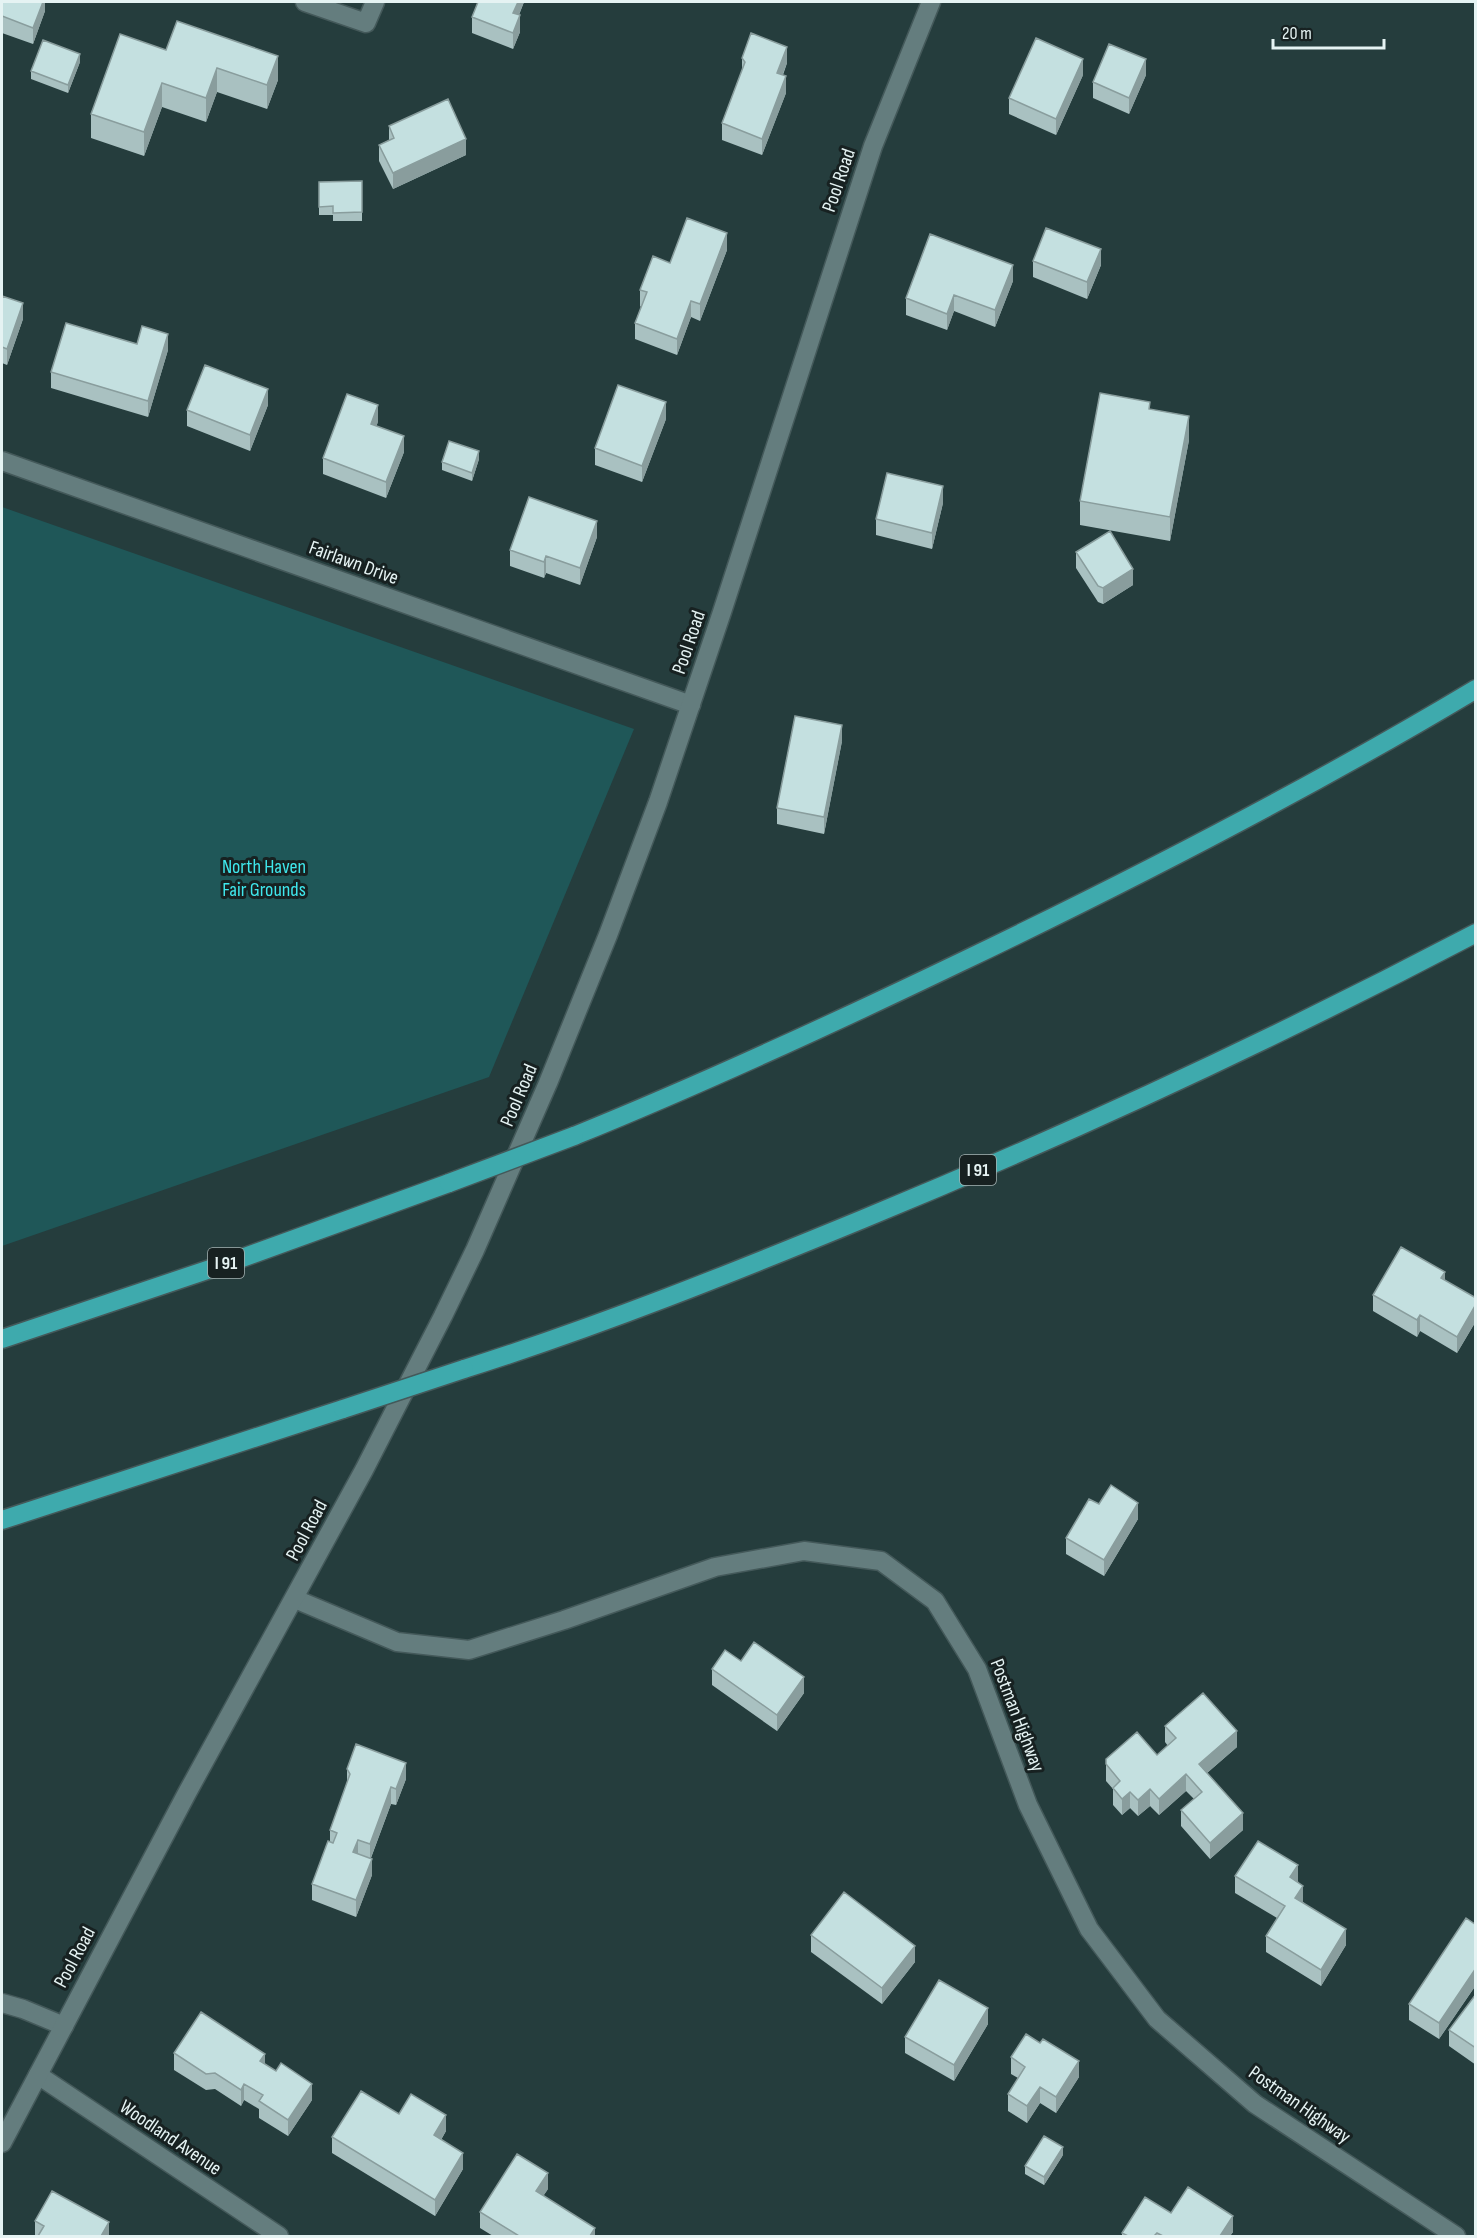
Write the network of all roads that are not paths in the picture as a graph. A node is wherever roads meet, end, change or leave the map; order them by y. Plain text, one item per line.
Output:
1 (305, 2) edge
2 (375, 2) edge
3 (931, 2) edge
4 (2, 461) edge
5 (1476, 689) edge
6 (691, 705) junction
7 (1476, 933) edge
8 (2, 1339) edge
9 (2, 1520) edge
10 (295, 1599) junction
11 (2, 2003) edge
12 (64, 2026) junction
13 (38, 2075) junction
14 (2, 2144) edge
15 (279, 2236) edge
16 (1456, 2236) edge

1 - 2 street
3 - 6 street, Pool Road
4 - 6 street, Fairlawn Drive
5 - 8 highway, I 91, bridge
6 - 10 street, Pool Road
7 - 9 highway, I 91, bridge
10 - 12 street, Pool Road
10 - 16 street, Postman Highway
11 - 12 street
12 - 13 street, Pool Road
13 - 14 street, Pool Road
13 - 15 street, Woodland Avenue

